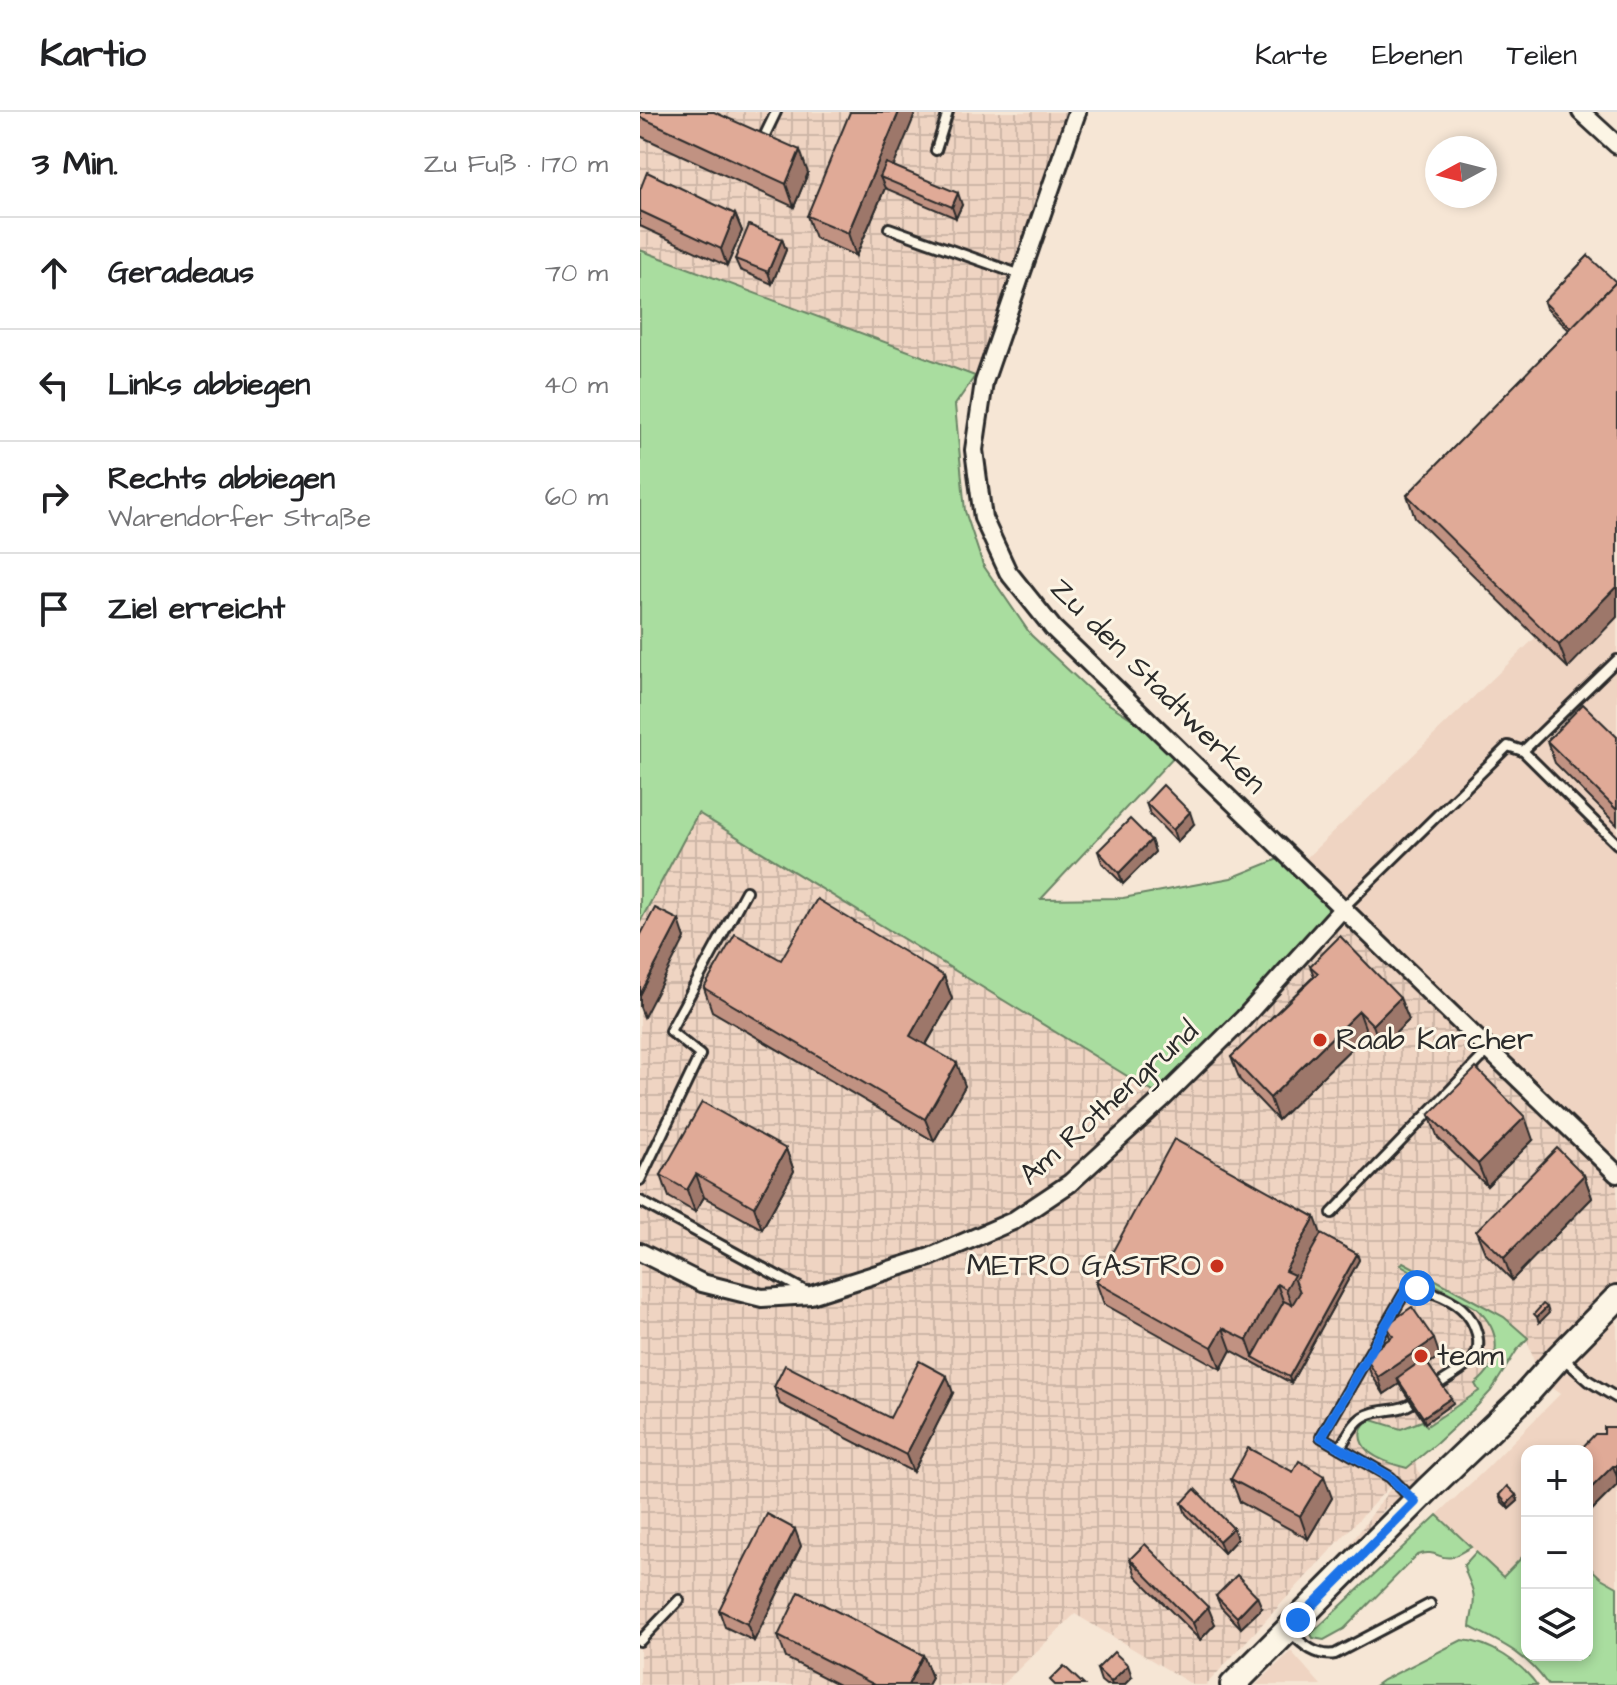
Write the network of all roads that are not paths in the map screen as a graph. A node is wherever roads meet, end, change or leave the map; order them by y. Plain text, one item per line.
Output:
1 (776, 112) edge
2 (948, 112) edge
3 (1077, 112) edge
4 (1581, 112) edge
5 (750, 135) edge
6 (762, 141) junction
7 (1617, 145) edge
8 (774, 146) edge
9 (936, 150) dead end
10 (889, 228) dead end
11 (1021, 275) junction
12 (1617, 660) edge
13 (1523, 751) junction
14 (1617, 844) edge
15 (746, 891) dead end
16 (1343, 908) junction
17 (1489, 1050) junction
18 (1617, 1174) edge
19 (640, 1180) edge
20 (640, 1201) edge
21 (1332, 1213) dead end
22 (640, 1252) edge
23 (811, 1295) junction
24 (1617, 1298) edge
25 (1560, 1356) junction
26 (1439, 1384) edge
27 (1617, 1398) edge
28 (1412, 1403) edge
29 (1340, 1448) junction
30 (1415, 1502) junction
31 (679, 1600) dead end
32 (1430, 1604) dead end
33 (1294, 1625) junction
34 (640, 1641) edge
35 (1233, 1685) edge

1 - 6 lane
2 - 9 lane
3 - 11 street, Zu den Stadtwerken
4 - 7 street
5 - 6 lane
6 - 8 lane
10 - 11 lane
11 - 16 street, Zu den Stadtwerken
12 - 13 lane
13 - 14 lane
13 - 16 lane
15 - 19 lane
16 - 17 street, Zu den Stadtwerken
16 - 23 street, Am Rothengrund
17 - 18 street, Zu den Stadtwerken
17 - 21 lane
20 - 23 lane
22 - 23 street, Am Rothengrund
24 - 25 main road
25 - 27 lane
25 - 30 main road
26 - 29 lane
28 - 29 lane
29 - 30 lane
30 - 33 main road
31 - 34 lane
32 - 33 lane
33 - 35 main road

